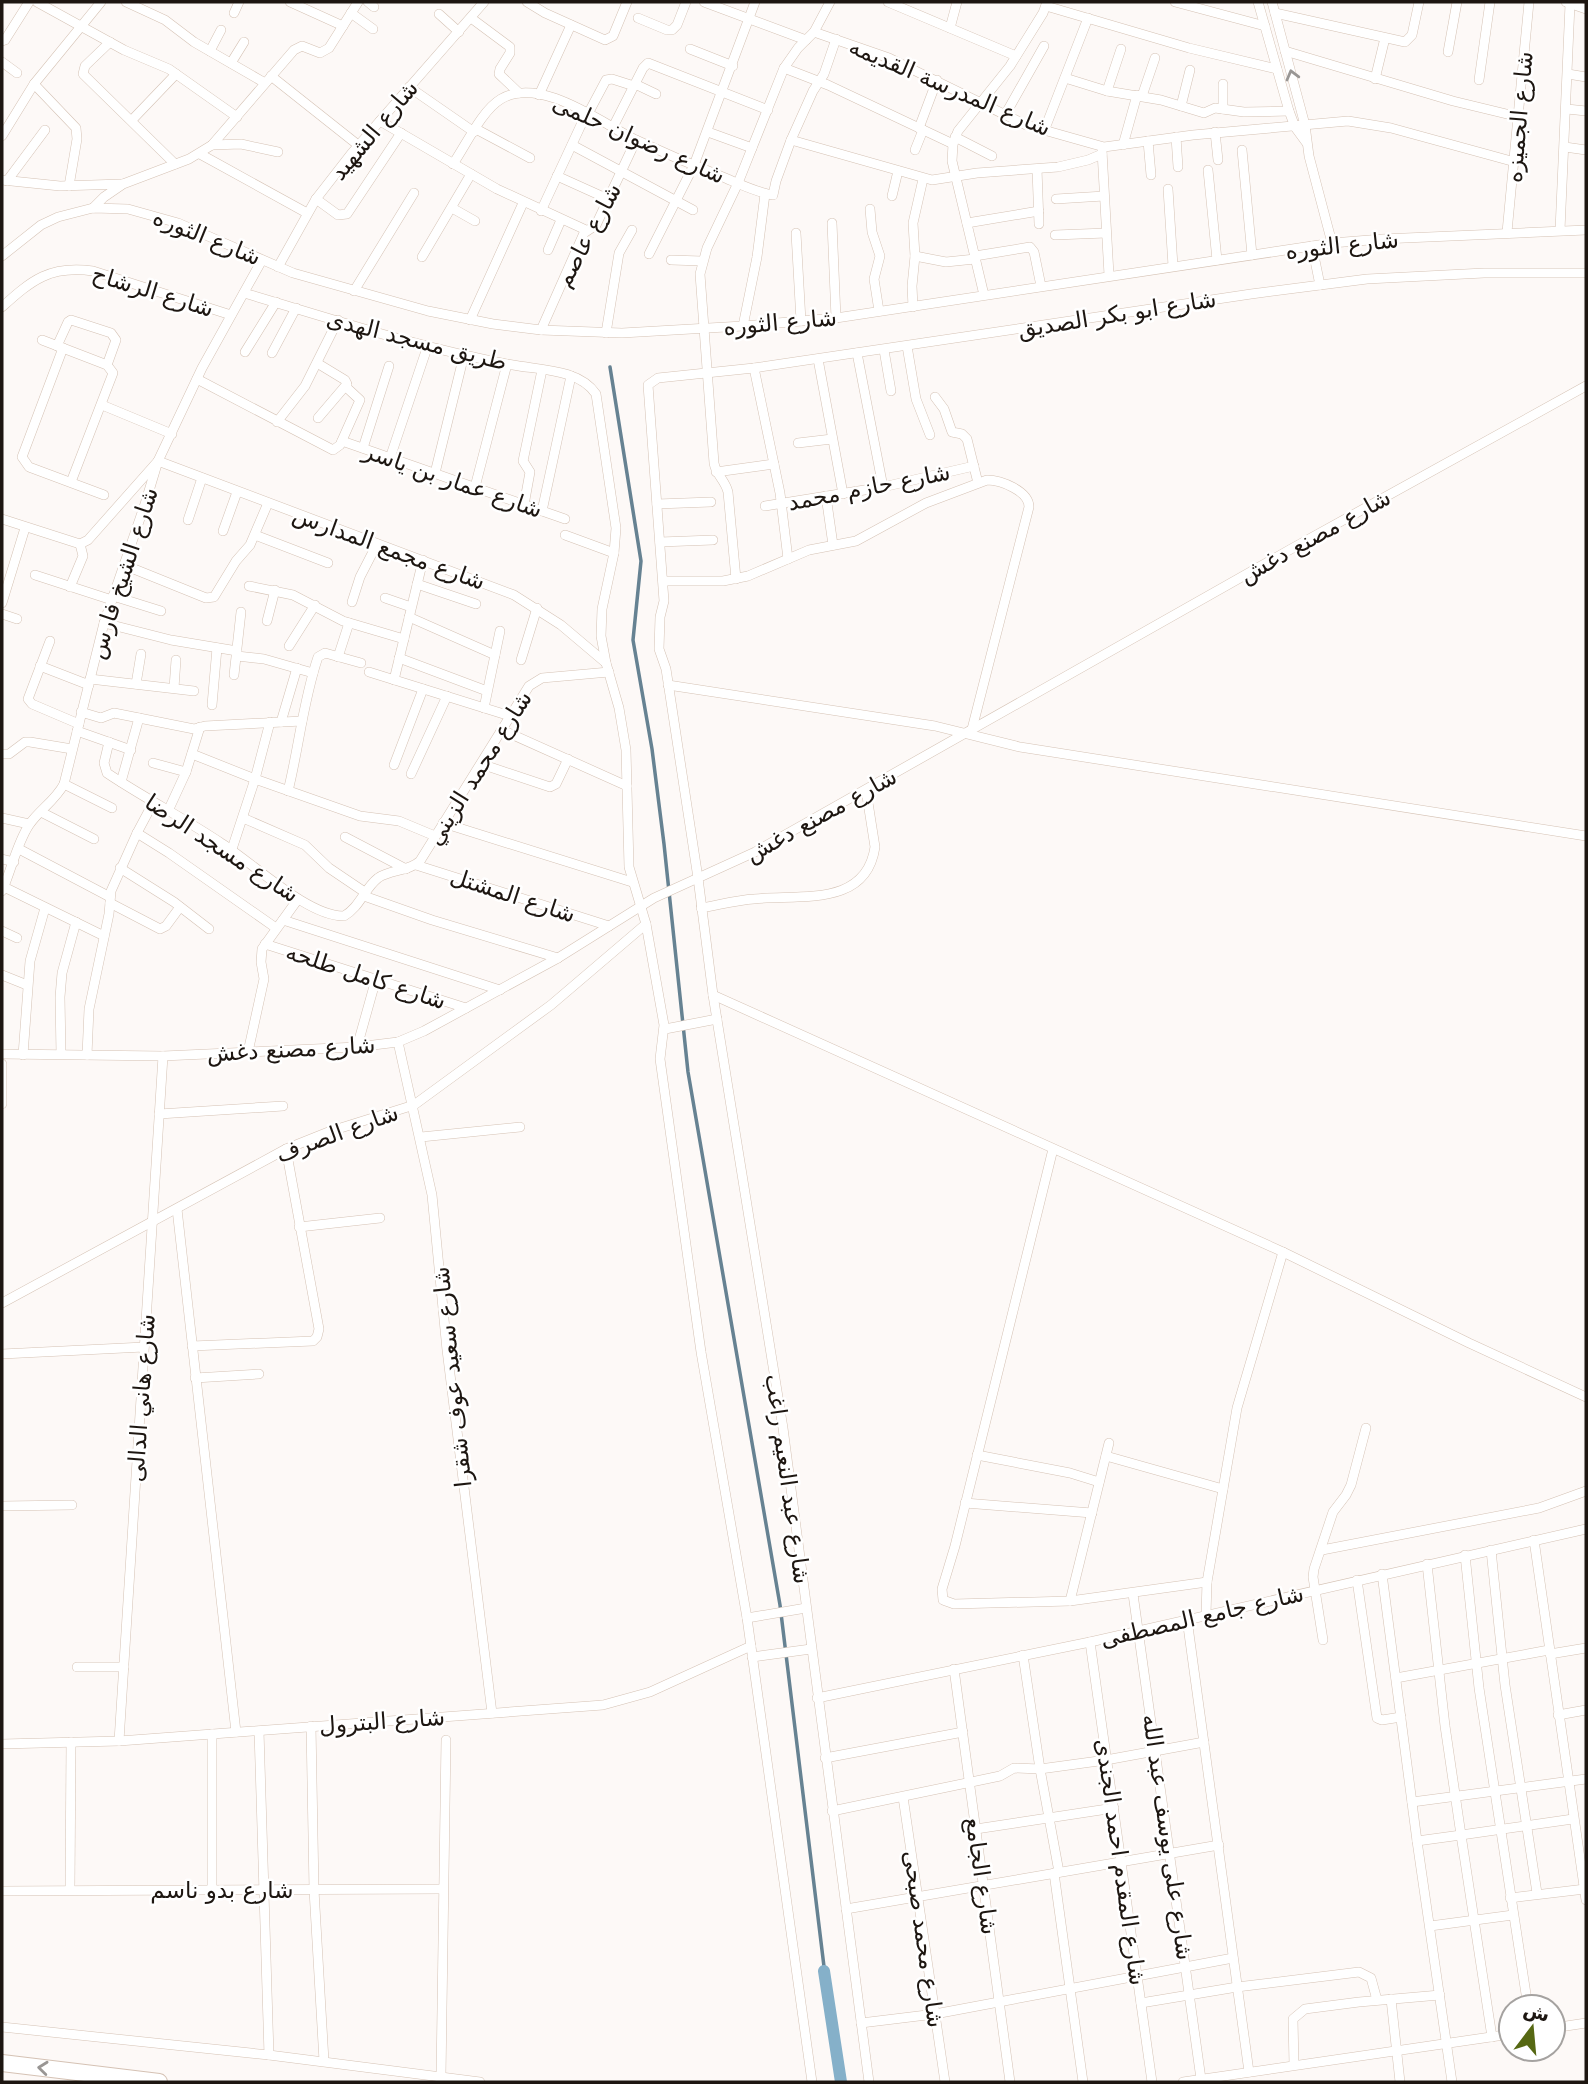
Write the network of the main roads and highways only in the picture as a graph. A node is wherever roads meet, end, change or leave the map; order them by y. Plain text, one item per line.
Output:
1 (2, 2063) edge
2 (159, 2082) edge

2 -> 1 highway

